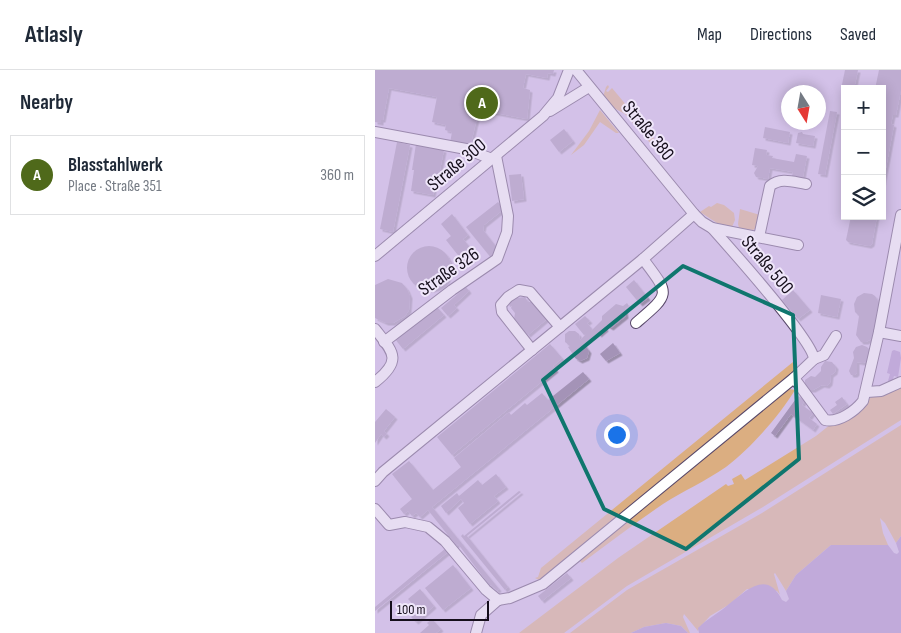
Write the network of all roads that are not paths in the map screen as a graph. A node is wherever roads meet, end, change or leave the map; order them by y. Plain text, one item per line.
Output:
1 (569, 70) edge
2 (576, 70) edge
3 (589, 87) junction
4 (543, 116) junction
5 (375, 132) edge
6 (494, 157) junction
7 (806, 184) dead end
8 (694, 214) junction
9 (901, 215) edge
10 (712, 228) junction
11 (759, 238) junction
12 (798, 245) dead end
13 (375, 256) edge
14 (643, 259) junction
15 (636, 323) dead end
16 (560, 327) junction
17 (375, 328) edge
18 (879, 332) junction
19 (836, 336) dead end
20 (901, 336) edge
21 (384, 342) junction
22 (532, 350) junction
23 (814, 359) junction
24 (794, 378) junction
25 (375, 382) edge
26 (901, 382) edge
27 (867, 392) junction
28 (375, 481) edge
29 (375, 509) edge
30 (498, 600) junction
31 (476, 633) edge

1 - 4 street, Straße 300
2 - 3 street, Straße 380
3 - 4 street
3 - 8 street, Straße 380
4 - 6 street, Straße 300
5 - 6 street
6 - 13 street, Straße 300
6 - 21 street, Straße 326
7 - 11 street
8 - 10 street, Straße 500
8 - 14 street
9 - 18 street
10 - 11 street
10 - 23 street, Straße 500
11 - 12 street
14 - 15 street
14 - 16 street
16 - 22 street
16 - 22 street
17 - 21 street
18 - 20 street
18 - 27 street
19 - 23 street
21 - 25 street
22 - 28 street
23 - 24 street
24 - 27 street
24 - 30 street
26 - 27 street
29 - 30 street
30 - 31 street

